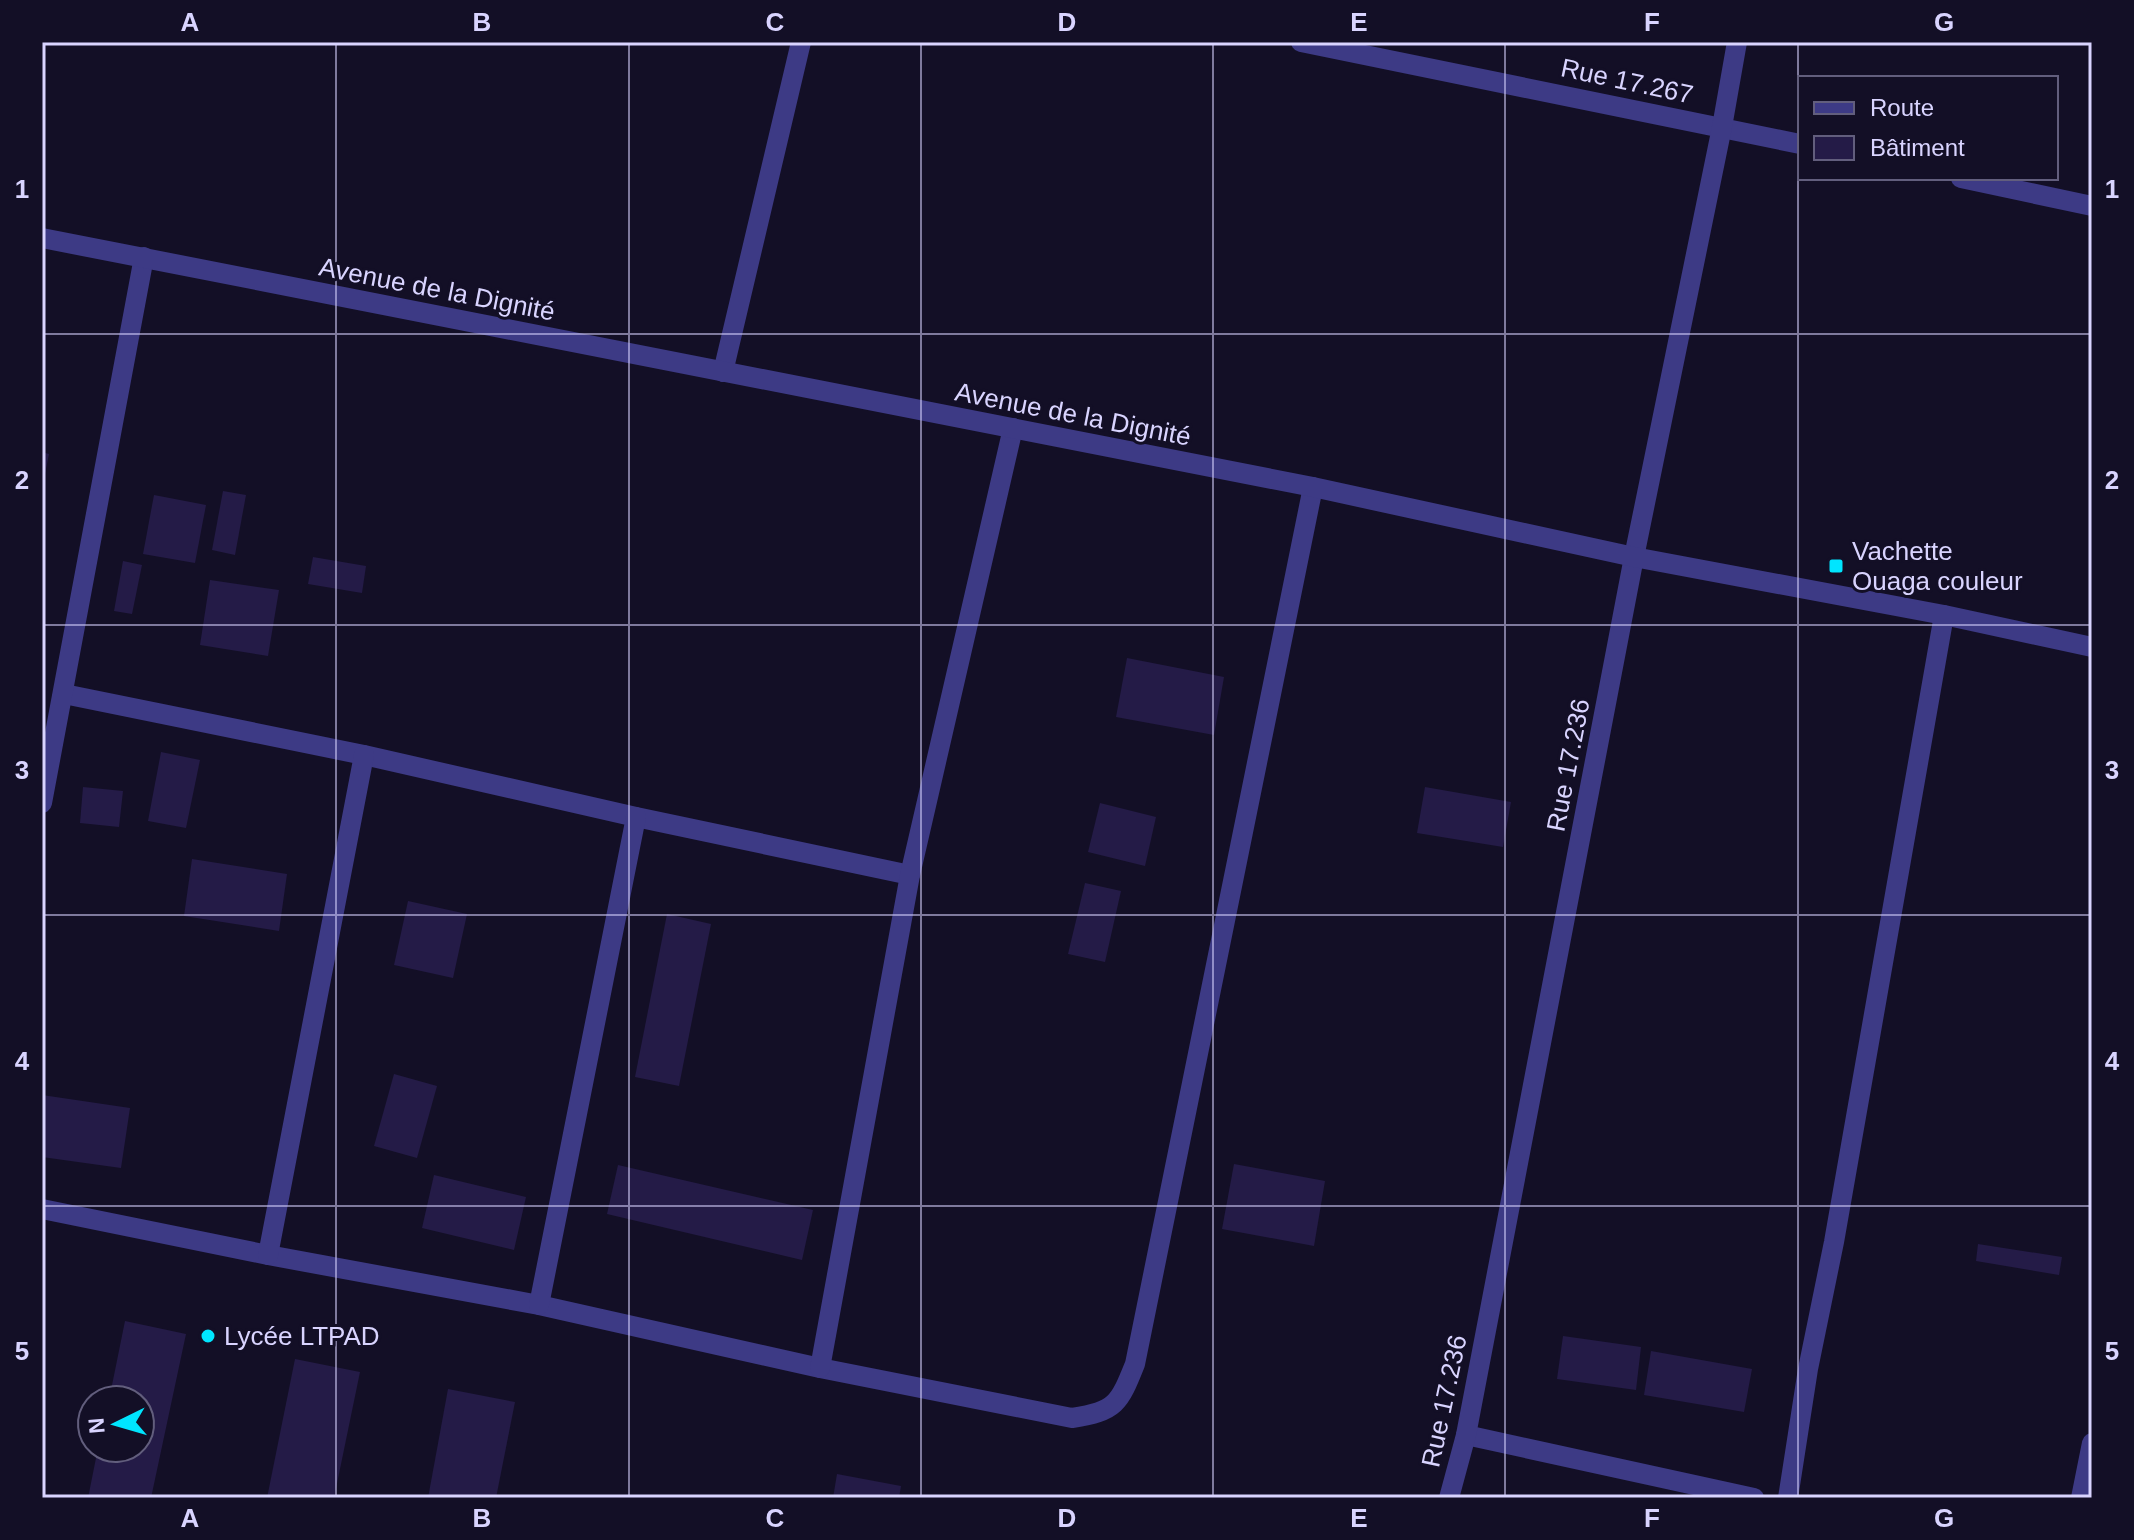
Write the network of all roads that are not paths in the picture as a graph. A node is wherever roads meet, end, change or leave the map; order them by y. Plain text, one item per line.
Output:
1 (801, 42) edge
2 (1301, 42) edge
3 (1412, 42) edge
4 (1737, 42) edge
5 (1408, 63) junction
6 (1722, 127) junction
7 (1798, 144) edge
8 (1970, 180) edge
9 (2092, 206) edge
10 (42, 238) edge
11 (144, 257) junction
12 (723, 372) junction
13 (1013, 428) junction
14 (1313, 487) junction
15 (1634, 557) junction
16 (1944, 615) junction
17 (2092, 647) edge
18 (64, 694) junction
19 (364, 755) junction
20 (42, 803) edge
21 (636, 817) junction
22 (910, 875) junction
23 (42, 1209) edge
24 (268, 1255) junction
25 (539, 1305) junction
26 (820, 1368) junction
27 (1466, 1435) junction
28 (2092, 1443) edge
29 (1449, 1498) edge
30 (1754, 1498) edge
31 (1788, 1498) edge
32 (2081, 1498) edge

1 - 12 street
2 - 5 street, Rue 17.267
3 - 5 street
4 - 6 street, Rue 17.236
5 - 6 street, Rue 17.267
6 - 7 street, Rue 17.267
6 - 15 street, Rue 17.236
8 - 9 street
10 - 11 street, Avenue de la Dignité
11 - 12 street, Avenue de la Dignité
11 - 18 street
12 - 13 street, Avenue de la Dignité
13 - 14 street, Avenue de la Dignité
13 - 22 street
14 - 15 street, Avenue de la Dignité
14 - 26 street
15 - 16 street, Avenue de la Dignité
15 - 27 street, Rue 17.236
16 - 17 street, Avenue de la Dignité
16 - 31 street
18 - 19 street
18 - 20 street
19 - 21 street
19 - 24 street
21 - 22 street
21 - 25 street
22 - 26 street
23 - 24 street
24 - 25 street
25 - 26 street
27 - 29 street, Rue 17.236
27 - 30 street
28 - 32 street

